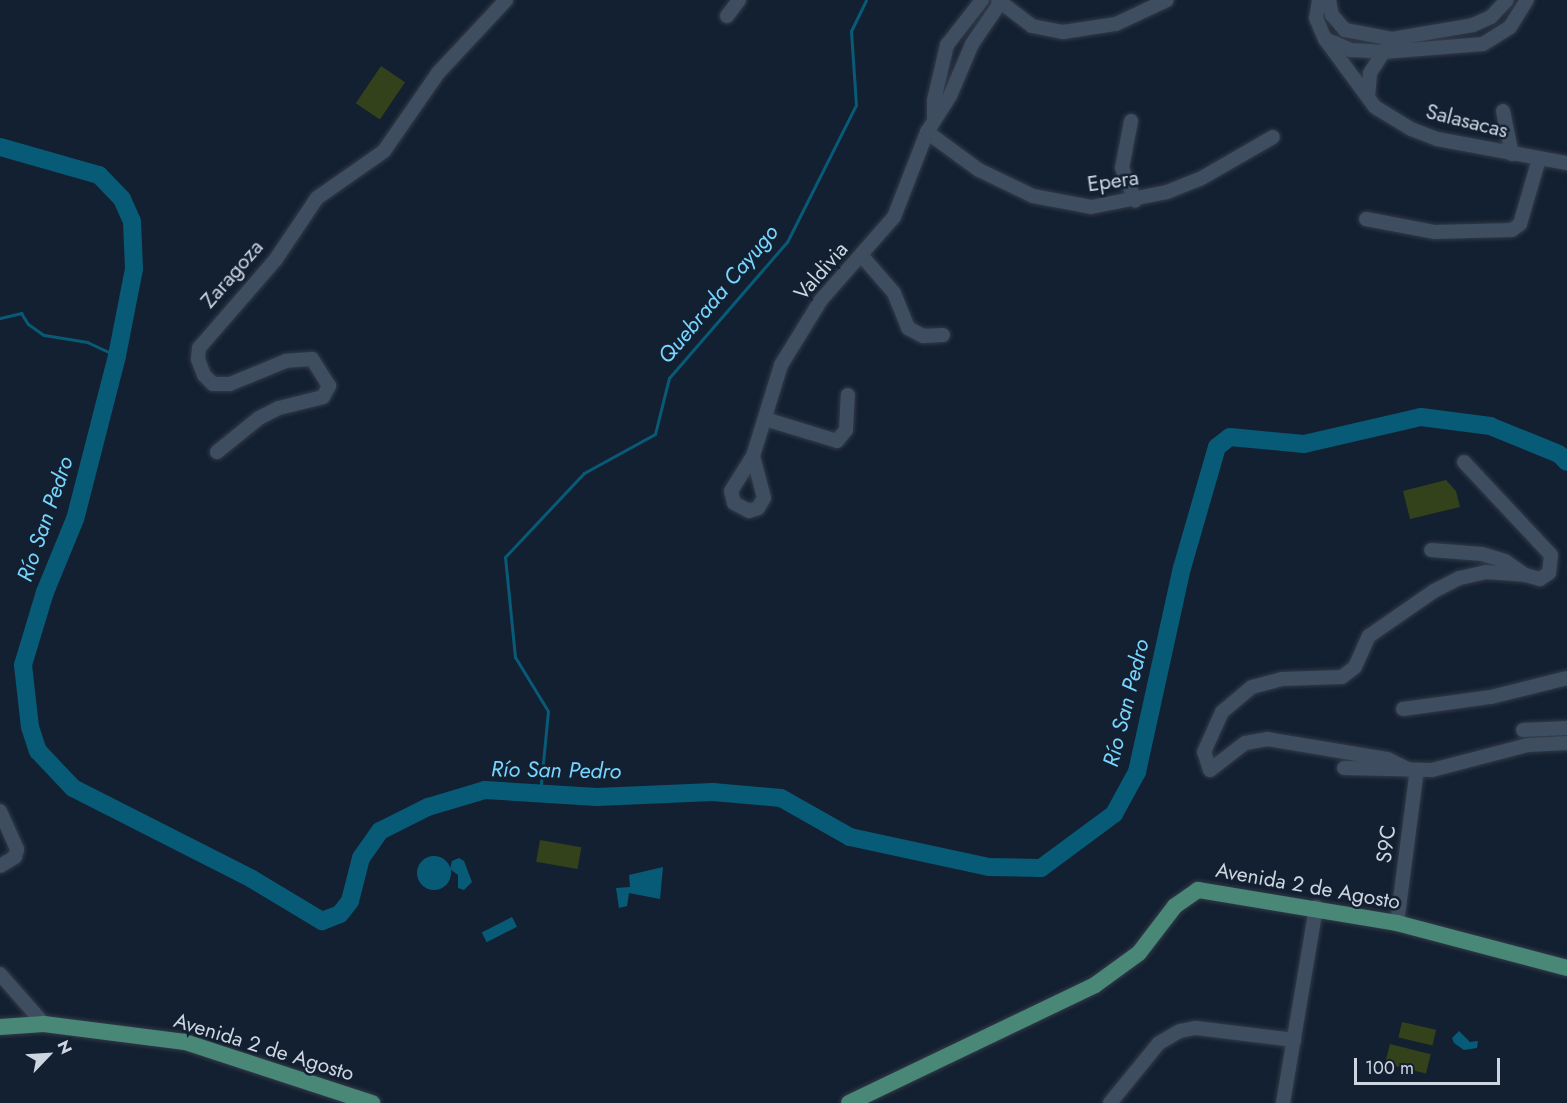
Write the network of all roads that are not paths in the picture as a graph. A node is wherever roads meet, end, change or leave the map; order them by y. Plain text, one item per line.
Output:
1 (506, 0) edge
2 (739, 0) edge
3 (982, 0) edge
4 (1167, 0) edge
5 (1319, 0) edge
6 (1329, 0) edge
7 (1507, 0) edge
8 (1527, 0) edge
9 (1000, 1) edge
10 (727, 16) dead end
11 (1325, 39) junction
12 (1392, 39) junction
13 (1384, 52) junction
14 (1368, 97) junction
15 (1503, 111) dead end
16 (934, 119) junction
17 (1131, 121) dead end
18 (927, 132) junction
19 (1273, 137) dead end
20 (1512, 154) junction
21 (1539, 159) junction
22 (1567, 163) edge
23 (1135, 201) junction
24 (1366, 219) dead end
25 (862, 256) junction
26 (943, 335) dead end
27 (848, 395) dead end
28 (765, 419) junction
29 (217, 452) dead end
30 (753, 456) dead end
31 (1464, 462) dead end
32 (1431, 550) dead end
33 (1525, 575) junction
34 (1567, 678) edge
35 (1403, 709) dead end
36 (1567, 728) edge
37 (1524, 730) dead end
38 (1567, 743) edge
39 (1344, 768) dead end
40 (1414, 770) junction
41 (0, 811) edge
42 (0, 866) edge
43 (1316, 907) junction
44 (1397, 923) junction
45 (1567, 968) edge
46 (0, 974) edge
47 (44, 1024) junction
48 (0, 1027) edge
49 (1294, 1040) junction
50 (372, 1103) edge
51 (849, 1103) edge
52 (1110, 1103) edge
53 (1283, 1103) edge

1 - 29 street, Zaragoza
2 - 10 street
3 - 16 street, Valdivia
4 - 9 street
5 - 11 street
6 - 12 street
7 - 12 street
8 - 13 street
9 - 16 street, Valdivia
11 - 13 street
11 - 14 street, Salasacas
12 - 13 street
13 - 14 street
14 - 20 street, Salasacas
15 - 20 street
16 - 18 street, Valdivia
17 - 23 street
18 - 23 street, Epera
18 - 25 street, Valdivia
19 - 23 street, Epera
20 - 21 street, Salasacas
21 - 22 street, Salasacas
21 - 24 street
25 - 26 street
25 - 28 street, Valdivia
27 - 28 street
28 - 30 street, Valdivia
31 - 33 street
32 - 33 street
33 - 40 street
34 - 35 street
36 - 37 street
38 - 40 street
39 - 40 street
40 - 44 street, S9C
41 - 42 street
43 - 44 main road, Avenida 2 de Agosto
43 - 49 street
43 - 51 main road, Avenida 2 de Agosto
44 - 45 main road, Avenida 2 de Agosto
46 - 47 street
47 - 48 main road, Avenida 2 de Agosto
47 - 50 main road, Avenida 2 de Agosto
49 - 52 street
49 - 53 street

